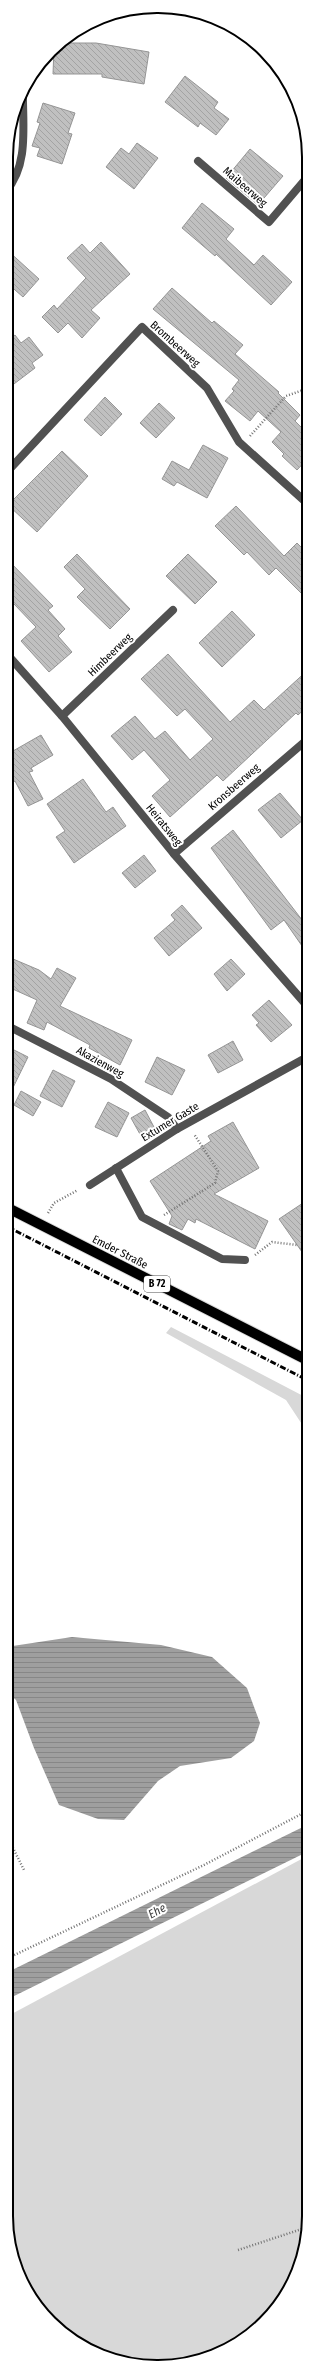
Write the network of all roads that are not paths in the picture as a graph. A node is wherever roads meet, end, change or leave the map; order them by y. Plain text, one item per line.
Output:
1 (22, 107) edge
2 (198, 161) dead end
3 (302, 183) edge
4 (13, 184) edge
5 (13, 465) edge
6 (302, 499) edge
7 (173, 610) dead end
8 (13, 661) edge
9 (62, 716) junction
10 (302, 744) edge
11 (174, 854) junction
12 (302, 1000) edge
13 (13, 1029) edge
14 (302, 1060) edge
15 (177, 1129) junction
16 (116, 1168) junction
17 (90, 1185) road end
18 (13, 1211) edge
19 (245, 1260) road end
20 (302, 1357) edge

1 - 4 street
2 - 3 street, Maibeerweg
5 - 6 street, Brombeerweg
7 - 9 street, Himbeerweg
8 - 9 street, Heiratsweg
9 - 11 street, Heiratsweg
10 - 11 street, Kronsbeerweg
11 - 12 street, Heiratsweg
13 - 15 street, Akazienweg
14 - 15 street, Extumer Gaste
15 - 16 street, Extumer Gaste
16 - 17 street, Extumer Gaste
16 - 19 street
18 - 20 main road, Emder Straße / B 72

